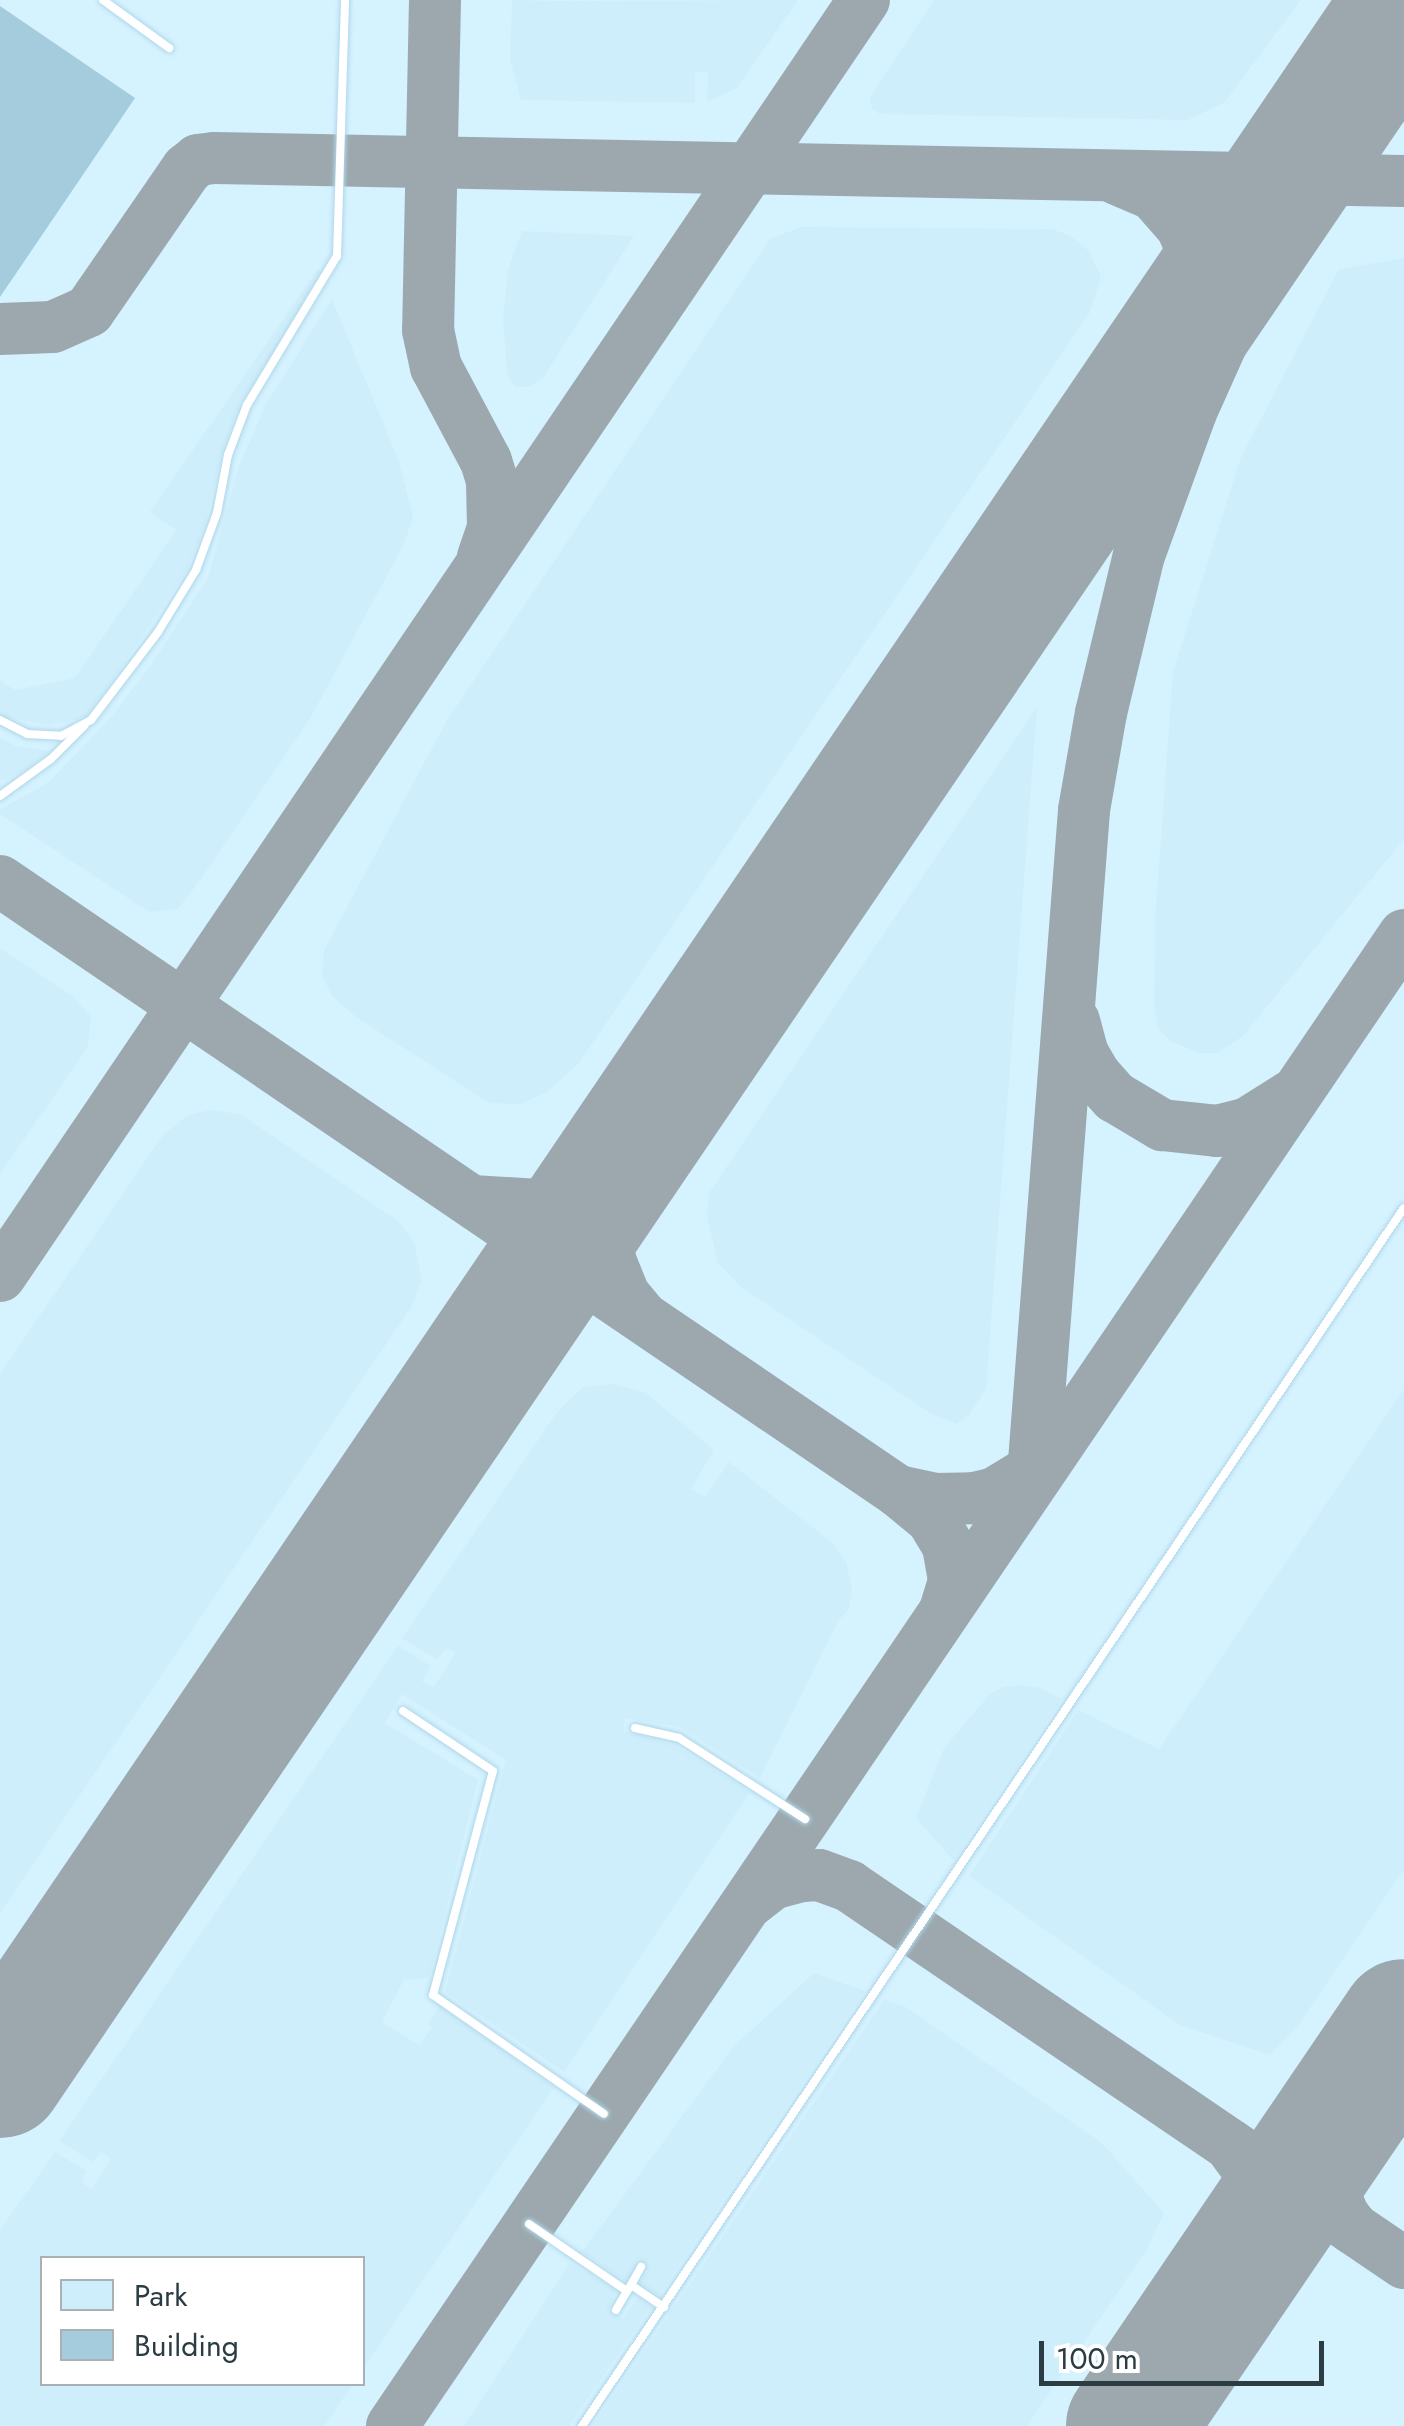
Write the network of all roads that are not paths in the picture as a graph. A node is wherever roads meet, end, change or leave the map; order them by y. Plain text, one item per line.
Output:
1 (103, 0) edge
2 (345, 0) edge
3 (169, 48) dead end
4 (0, 720) edge
5 (91, 720) junction
6 (0, 796) edge
7 (1404, 1208) edge
8 (403, 1711) dead end
9 (635, 1728) dead end
10 (804, 1819) dead end
11 (604, 2114) dead end
12 (529, 2224) dead end
13 (641, 2267) dead end
14 (629, 2288) junction
15 (664, 2307) junction
16 (616, 2310) dead end
17 (582, 2426) edge

1 - 3 lane
2 - 5 lane
4 - 5 lane
5 - 6 lane
7 - 15 lane
8 - 11 lane
9 - 10 lane
12 - 14 lane
13 - 14 lane
14 - 15 lane
14 - 16 lane
15 - 17 lane

